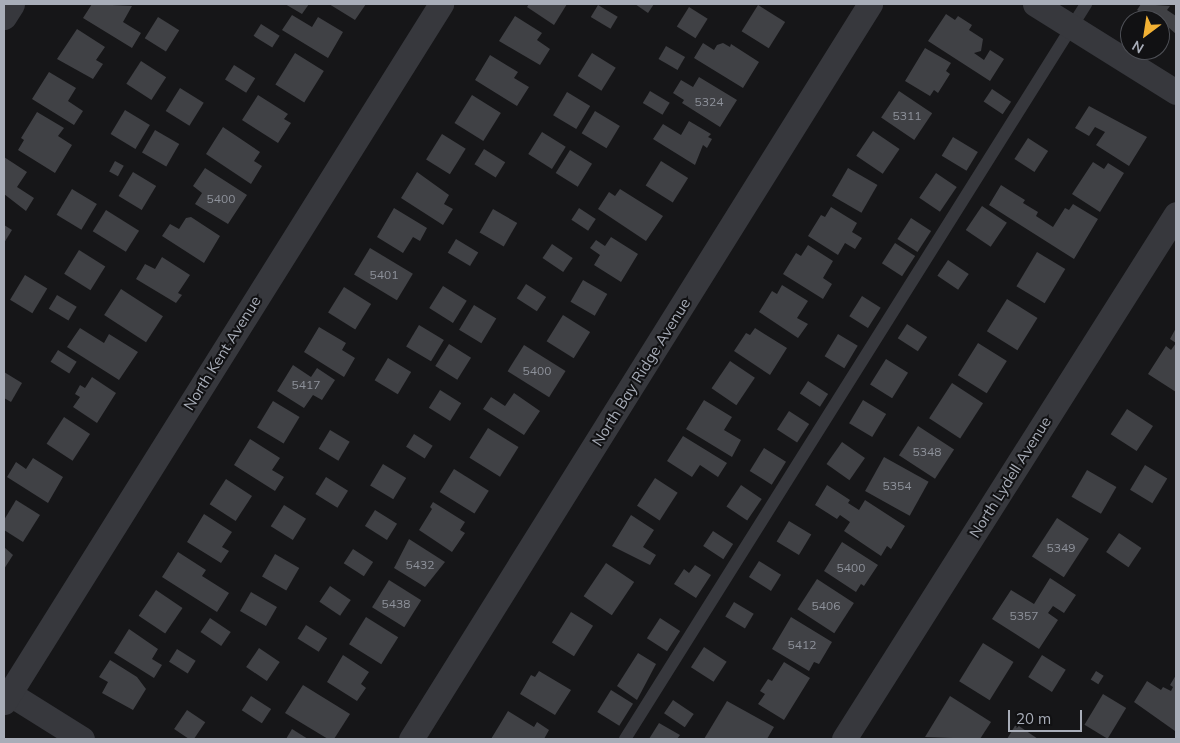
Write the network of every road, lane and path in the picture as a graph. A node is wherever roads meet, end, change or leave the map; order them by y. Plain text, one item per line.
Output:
1 (12, 4) edge
2 (441, 4) edge
3 (870, 4) edge
4 (1035, 4) edge
5 (1086, 4) edge
6 (4, 17) edge
7 (1072, 27) junction
8 (1176, 92) edge
9 (1176, 214) edge
10 (5, 695) edge
11 (82, 739) edge
12 (411, 739) edge
13 (625, 739) edge
14 (844, 739) edge

1 - 6 street
2 - 10 street, North Kent Avenue
3 - 12 street, North Bay Ridge Avenue
4 - 7 street
5 - 7 lane
7 - 8 street
7 - 13 lane
9 - 14 street, North Lydell Avenue
10 - 11 street

